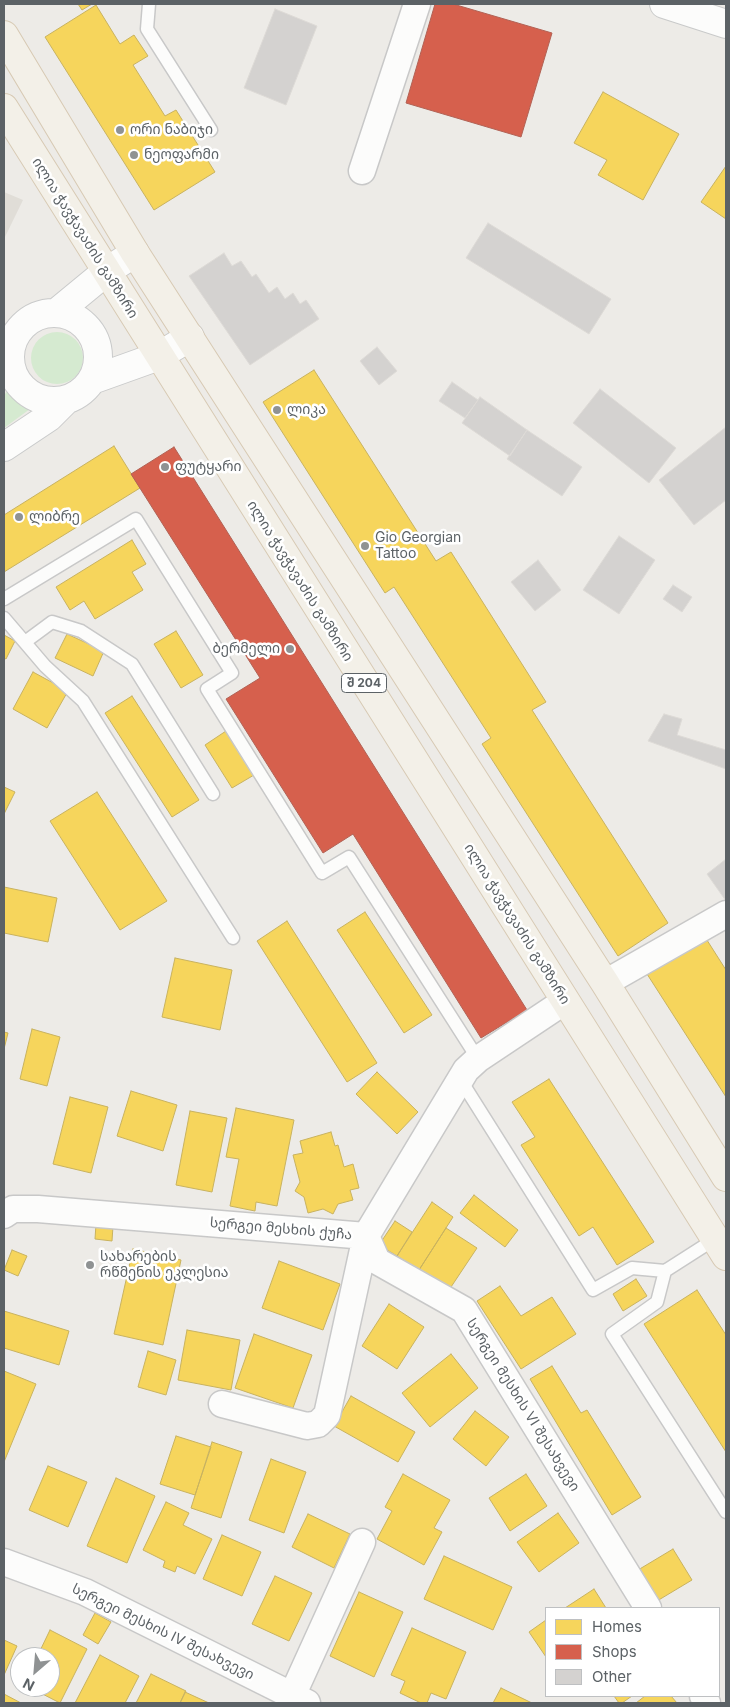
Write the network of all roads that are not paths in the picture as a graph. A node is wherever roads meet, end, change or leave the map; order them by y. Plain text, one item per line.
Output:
1 (149, 4) edge
2 (417, 4) edge
3 (664, 4) edge
4 (726, 24) edge
5 (4, 35) edge
6 (4, 108) edge
7 (211, 130) dead end
8 (362, 171) dead end
9 (135, 253) junction
10 (106, 272) junction
11 (56, 313) junction
12 (190, 337) junction
13 (7, 356) edge
14 (159, 356) junction
15 (92, 380) junction
16 (66, 400) junction
17 (4, 447) edge
18 (4, 599) edge
19 (4, 618) edge
20 (25, 642) junction
21 (213, 794) dead end
22 (726, 914) edge
23 (232, 938) dead end
24 (605, 983) junction
25 (566, 1001) junction
26 (478, 1060) junction
27 (460, 1080) junction
28 (726, 1178) edge
29 (4, 1215) edge
30 (366, 1236) junction
31 (721, 1248) edge
32 (665, 1271) junction
33 (222, 1404) dead end
34 (726, 1512) edge
35 (362, 1542) dead end
36 (4, 1562) edge
37 (647, 1607) edge
38 (299, 1700) edge

1 - 7 lane
2 - 8 street
3 - 4 street
5 - 9 main road, შ 204
6 - 10 main road, ილია ჭავჭავაძის გამზირი / შ 204
9 - 10 street
9 - 12 main road, შ 204
10 - 11 street
10 - 14 main road, ილია ჭავჭავაძის გამზირი / შ 204
11 - 13 street
11 - 15 street
12 - 14 street
12 - 24 main road, შ 204
13 - 16 street
14 - 15 street
14 - 25 main road, ილია ჭავჭავაძის გამზირი / შ 204
15 - 16 street
16 - 17 street
18 - 26 lane
19 - 20 lane
20 - 21 lane
20 - 23 lane
22 - 24 street
24 - 28 main road, შ 204
25 - 26 street, სერგეი მესხის ქუჩა
25 - 31 main road, ილია ჭავჭავაძის გამზირი / შ 204
26 - 27 street, სერგეი მესხის ქუჩა
27 - 30 street, სერგეი მესხის ქუჩა
27 - 32 lane
29 - 30 street, სერგეი მესხის ქუჩა
30 - 33 street
30 - 37 street, სერგეი მესხის VI შესახვევი
31 - 32 lane
32 - 34 lane
35 - 38 street, სერგეი მესხის IV შესახვევი
36 - 38 street, სერგეი მესხის IV შესახვევი

